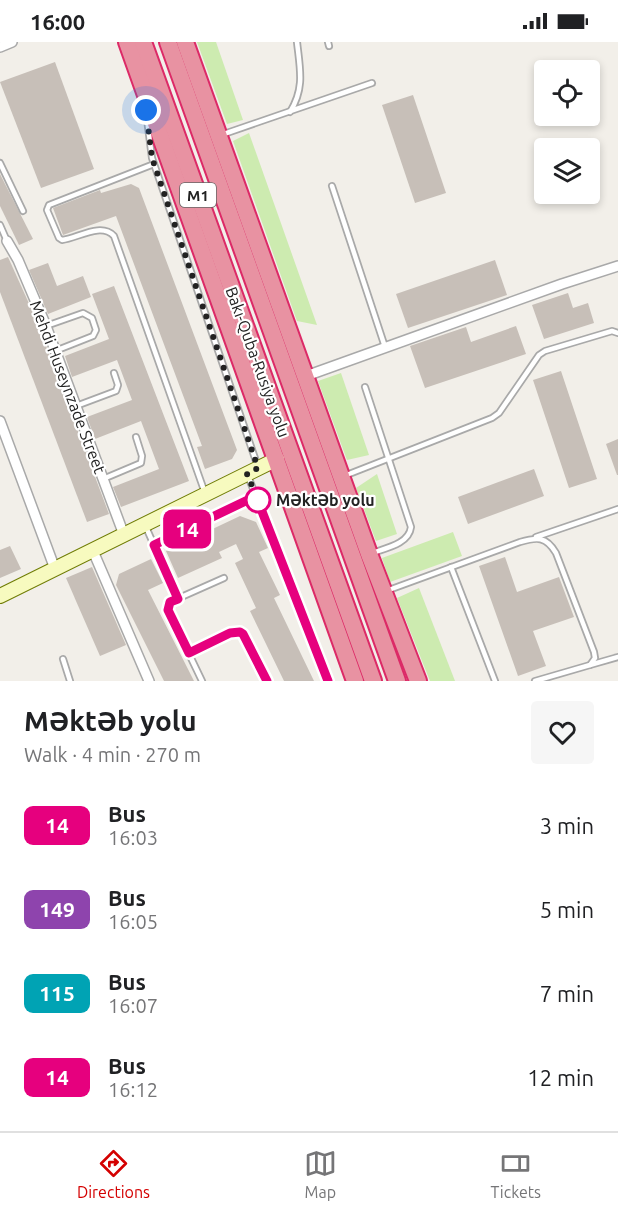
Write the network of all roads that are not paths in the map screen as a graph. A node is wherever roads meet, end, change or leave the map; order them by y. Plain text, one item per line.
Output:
1 (12, 42) edge
2 (127, 42) edge
3 (143, 42) edge
4 (168, 42) edge
5 (185, 42) edge
6 (297, 42) edge
7 (0, 47) edge
8 (372, 83) dead end
9 (144, 89) junction
10 (290, 111) junction
11 (218, 136) junction
12 (0, 163) edge
13 (154, 164) junction
14 (332, 186) dead end
15 (23, 211) dead end
16 (0, 225) edge
17 (7, 241) joint
18 (618, 266) edge
19 (46, 326) junction
20 (618, 333) edge
21 (385, 347) junction
22 (56, 351) junction
23 (114, 373) dead end
24 (306, 376) junction
25 (365, 387) dead end
26 (76, 406) junction
27 (0, 421) edge
28 (136, 437) dead end
29 (390, 458) junction
30 (277, 459) junction
31 (253, 471) junction
32 (341, 477) junction
33 (103, 479) junction
34 (206, 494) junction
35 (256, 496) junction
36 (185, 505) junction
37 (618, 509) edge
38 (145, 525) junction
39 (195, 525) junction
40 (124, 535) junction
41 (535, 538) junction
42 (154, 545) junction
43 (93, 551) junction
44 (369, 554) junction
45 (451, 567) junction
46 (55, 569) junction
47 (224, 578) dead end
48 (385, 592) junction
49 (0, 596) edge
50 (178, 599) junction
51 (189, 653) junction
52 (618, 657) edge
53 (63, 659) dead end
54 (590, 665) junction
55 (145, 680) edge
56 (70, 681) edge
57 (202, 681) edge
58 (267, 681) edge
59 (328, 681) edge
60 (356, 681) edge
61 (373, 681) edge
62 (397, 681) edge
63 (418, 681) edge
64 (495, 681) edge
65 (535, 681) edge

1 - 7 street
2 - 9 highway
3 - 61 highway, Bakı-Quba-Rusiya yolu / M1
4 - 62 highway, Bakı-Quba-Rusiya yolu / M1
5 - 11 highway
6 - 10 lane
8 - 10 lane
9 - 13 lane
9 - 30 highway
10 - 11 lane
11 - 24 highway
12 - 15 lane
13 - 31 lane
13 - 34 lane
14 - 21 lane
16 - 17 lane
17 - 19 street, Mehdi Huseynzadе Street
18 - 21 street
19 - 22 street, Mehdi Huseynzadе Street
19 - 22 lane
20 - 29 lane
21 - 24 street
22 - 26 street, Mehdi Huseynzadе Street
23 - 26 lane
24 - 32 highway
25 - 29 lane
26 - 33 street, Mehdi Huseynzadе Street
27 - 46 street
28 - 33 lane
29 - 32 lane
29 - 44 lane
30 - 31 street
30 - 60 highway
31 - 34 street
31 - 35 lane
32 - 44 highway
33 - 40 street, Mehdi Huseynzadе Street
34 - 36 street
35 - 39 lane
35 - 59 lane
36 - 38 street
36 - 39 lane
37 - 41 lane
38 - 40 street
38 - 42 lane
39 - 42 lane
40 - 43 street
41 - 45 lane
41 - 54 lane
42 - 50 lane
43 - 46 street
43 - 55 street
44 - 48 highway
45 - 48 lane
45 - 64 lane
46 - 49 street
47 - 50 lane
48 - 63 highway
50 - 51 lane
51 - 57 lane
51 - 58 lane
52 - 54 lane
53 - 56 lane
54 - 65 lane

